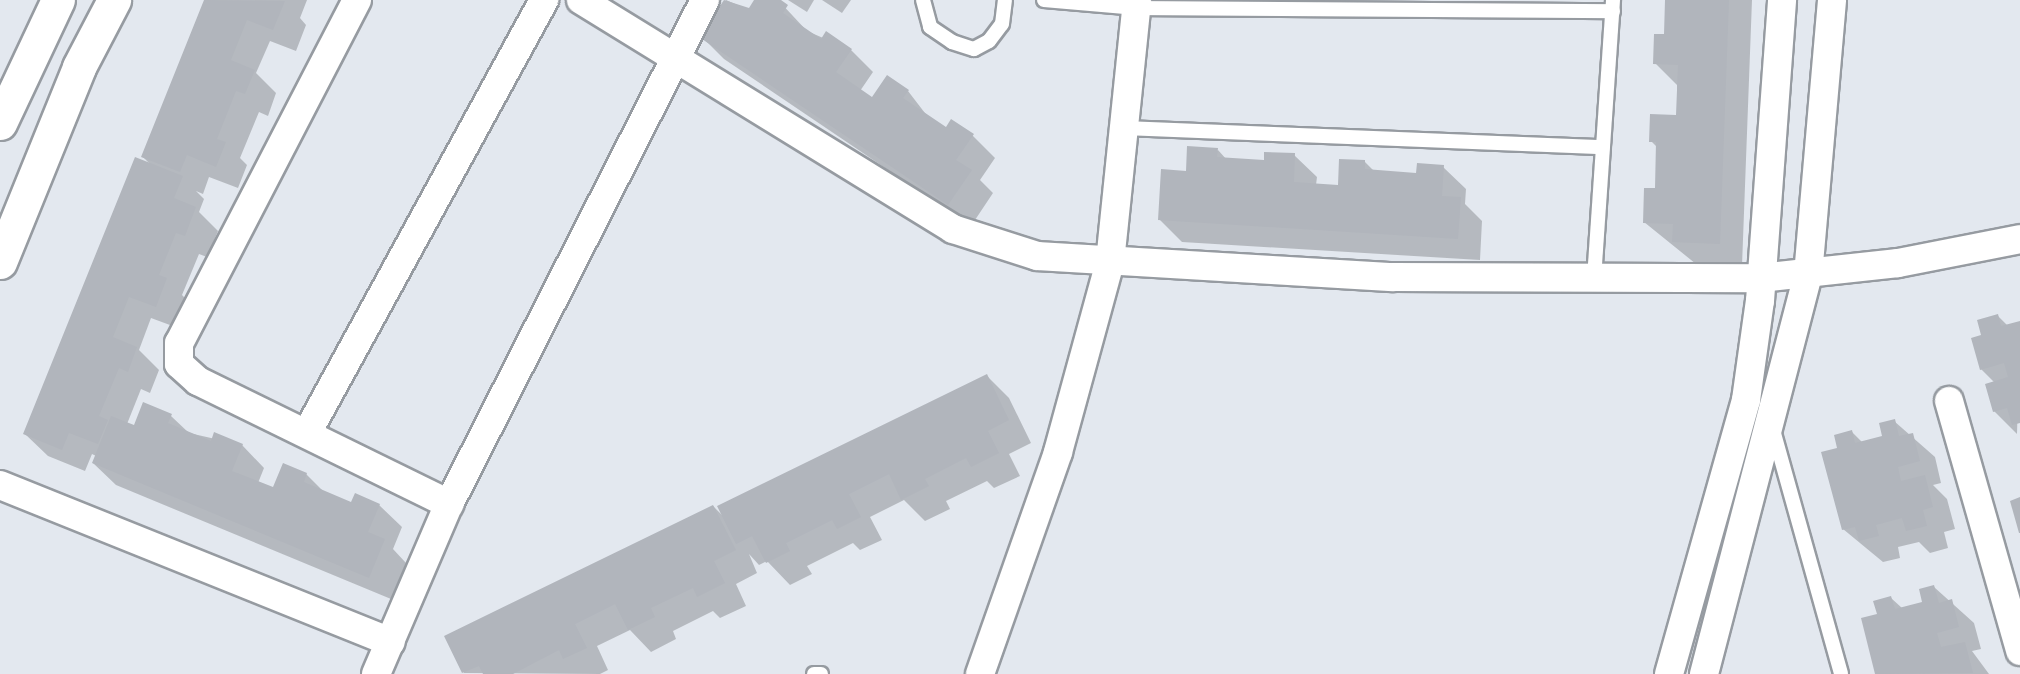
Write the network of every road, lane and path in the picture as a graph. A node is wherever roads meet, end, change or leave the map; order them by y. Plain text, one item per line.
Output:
1 (58, 0) edge
2 (114, 0) edge
3 (357, 0) edge
4 (544, 0) edge
5 (581, 0) edge
6 (705, 0) edge
7 (923, 0) edge
8 (1005, 0) edge
9 (1044, 0) edge
10 (1782, 0) edge
11 (1832, 0) edge
12 (1137, 4) edge
13 (1613, 5) edge
14 (675, 53) junction
15 (0, 123) edge
16 (1125, 129) junction
17 (1603, 147) junction
18 (2020, 239) edge
19 (0, 262) edge
20 (1110, 262) junction
21 (1808, 275) junction
22 (1760, 278) junction
23 (1594, 279) junction
24 (1949, 401) dead end
25 (1771, 423) junction
26 (307, 433) junction
27 (0, 485) edge
28 (449, 504) junction
29 (391, 642) junction
30 (2020, 651) edge
31 (376, 674) edge
32 (814, 674) edge
33 (821, 674) edge
34 (980, 674) edge
35 (1669, 674) edge
36 (1704, 674) edge
37 (1841, 674) edge

1 - 15 main road
2 - 19 main road
3 - 26 street
4 - 26 street
5 - 14 street
6 - 14 street
7 - 8 lane
9 - 12 lane
10 - 22 street
11 - 21 street
12 - 13 lane
12 - 16 street
13 - 17 lane
14 - 20 street
14 - 28 street
16 - 17 lane
16 - 20 street
17 - 23 lane
18 - 21 street
20 - 23 street
20 - 34 street
21 - 22 street
21 - 25 street
22 - 23 street
22 - 35 street
24 - 30 street
25 - 36 street
25 - 37 lane
26 - 28 street
27 - 29 street
28 - 29 street
29 - 31 street
32 - 33 lane

